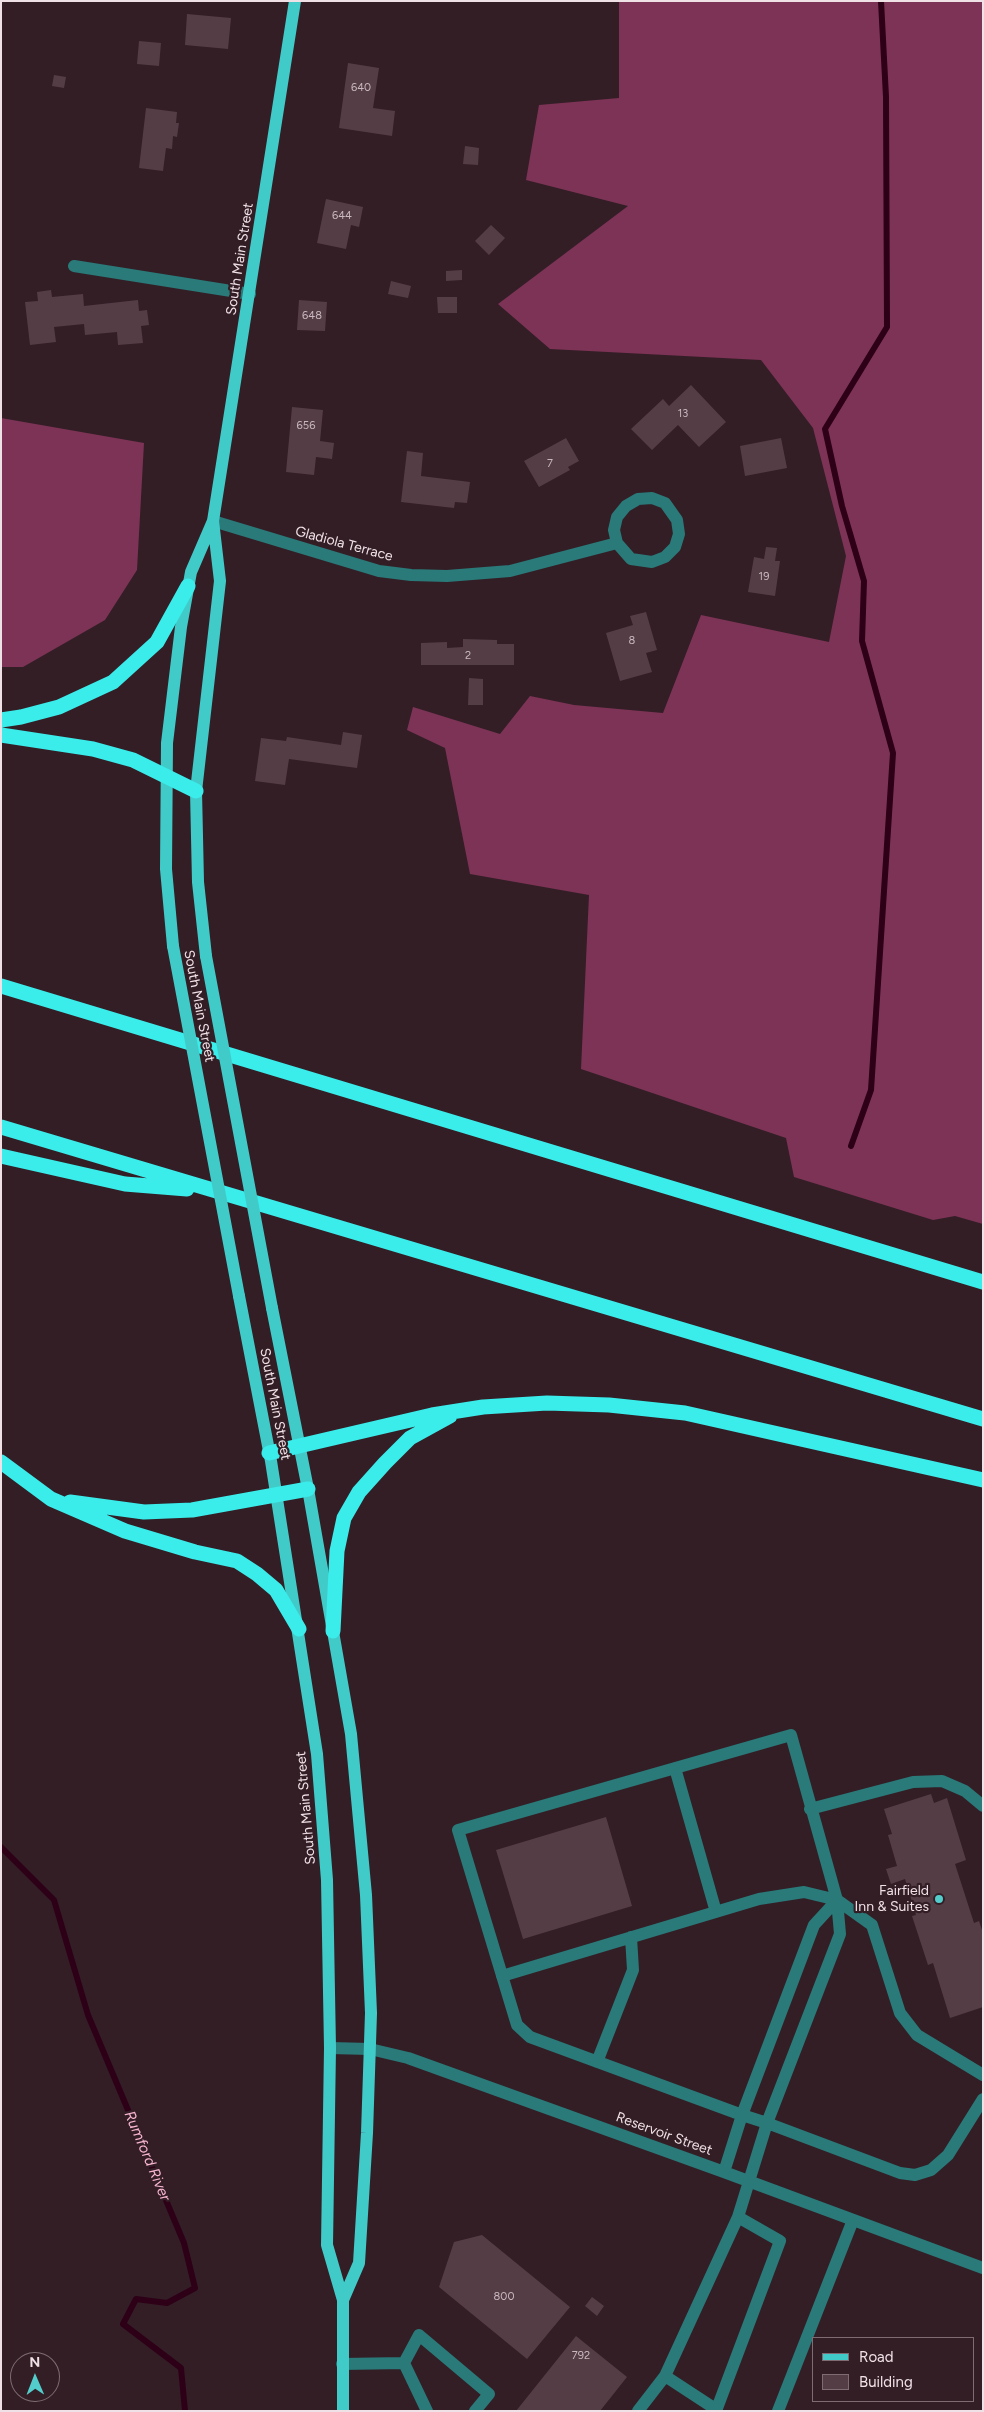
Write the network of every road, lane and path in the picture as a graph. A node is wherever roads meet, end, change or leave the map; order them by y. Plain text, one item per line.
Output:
1 (295, 1) edge
2 (74, 266) dead end
3 (250, 294) junction
4 (213, 521) junction
5 (617, 543) junction
6 (188, 586) junction
7 (1, 720) edge
8 (1, 735) edge
9 (167, 775) junction
10 (196, 791) junction
11 (1, 982) edge
12 (1, 986) edge
13 (78, 1010) junction
14 (1, 1127) edge
15 (1, 1156) edge
16 (218, 1191) junction
17 (983, 1282) edge
18 (459, 1411) junction
19 (983, 1419) edge
20 (300, 1447) junction
21 (269, 1453) junction
22 (1, 1462) edge
23 (983, 1480) edge
24 (308, 1489) junction
25 (276, 1496) junction
26 (51, 1499) junction
27 (299, 1628) junction
28 (333, 1631) junction
29 (675, 1768) junction
30 (983, 1806) edge
31 (810, 1809) junction
32 (837, 1900) junction
33 (716, 1912) junction
34 (631, 1938) junction
35 (502, 1976) junction
36 (330, 2048) junction
37 (370, 2050) junction
38 (597, 2062) junction
39 (983, 2075) edge
40 (983, 2099) edge
41 (742, 2115) junction
42 (767, 2122) junction
43 (724, 2172) junction
44 (747, 2182) junction
45 (738, 2218) junction
46 (853, 2220) junction
47 (983, 2268) edge
48 (343, 2300) junction
49 (404, 2363) junction
50 (342, 2364) junction
51 (665, 2376) junction
52 (717, 2410) edge
53 (343, 2411) edge
54 (427, 2411) edge
55 (475, 2411) edge
56 (638, 2411) edge
57 (778, 2411) edge

1 - 3 main road, South Main Street
2 - 3 street
3 - 4 main road, South Main Street
4 - 5 street, Gladiola Terrace
4 - 6 main road, South Main Street
4 - 10 main road, South Main Street
5 - 5 street
6 - 7 highway
6 - 9 main road, South Main Street
8 - 9 highway
9 - 10 highway
9 - 21 main road, South Main Street, bridge
10 - 20 main road, South Main Street, bridge
11 - 13 highway
12 - 13 highway
13 - 17 highway
14 - 16 highway
15 - 16 highway
16 - 19 highway
18 - 20 highway
18 - 23 highway
18 - 28 highway
20 - 21 highway
20 - 24 main road, South Main Street
21 - 25 main road, South Main Street
22 - 26 highway
24 - 25 highway
24 - 28 main road, South Main Street
25 - 26 highway
25 - 27 main road, South Main Street
26 - 27 highway
27 - 36 main road, South Main Street
28 - 37 main road, South Main Street
29 - 31 street
29 - 33 street
29 - 35 street
30 - 31 street
31 - 32 street
32 - 33 street
32 - 39 street
32 - 41 street
32 - 42 street
33 - 34 street
34 - 35 street
34 - 38 street
35 - 38 street
36 - 37 street, Reservoir Street
36 - 48 main road, South Main Street
37 - 43 street, Reservoir Street
37 - 48 main road, South Main Street
38 - 41 street
40 - 42 street
41 - 42 street
41 - 43 street
42 - 44 street
43 - 44 street, Reservoir Street
44 - 45 street
44 - 46 street, Reservoir Street
45 - 51 street
45 - 52 street
46 - 47 street, Reservoir Street
46 - 57 street
48 - 50 main road, South Main Street
49 - 50 street
49 - 54 street
49 - 55 street
50 - 53 main road, South Main Street
51 - 52 street
51 - 56 street

